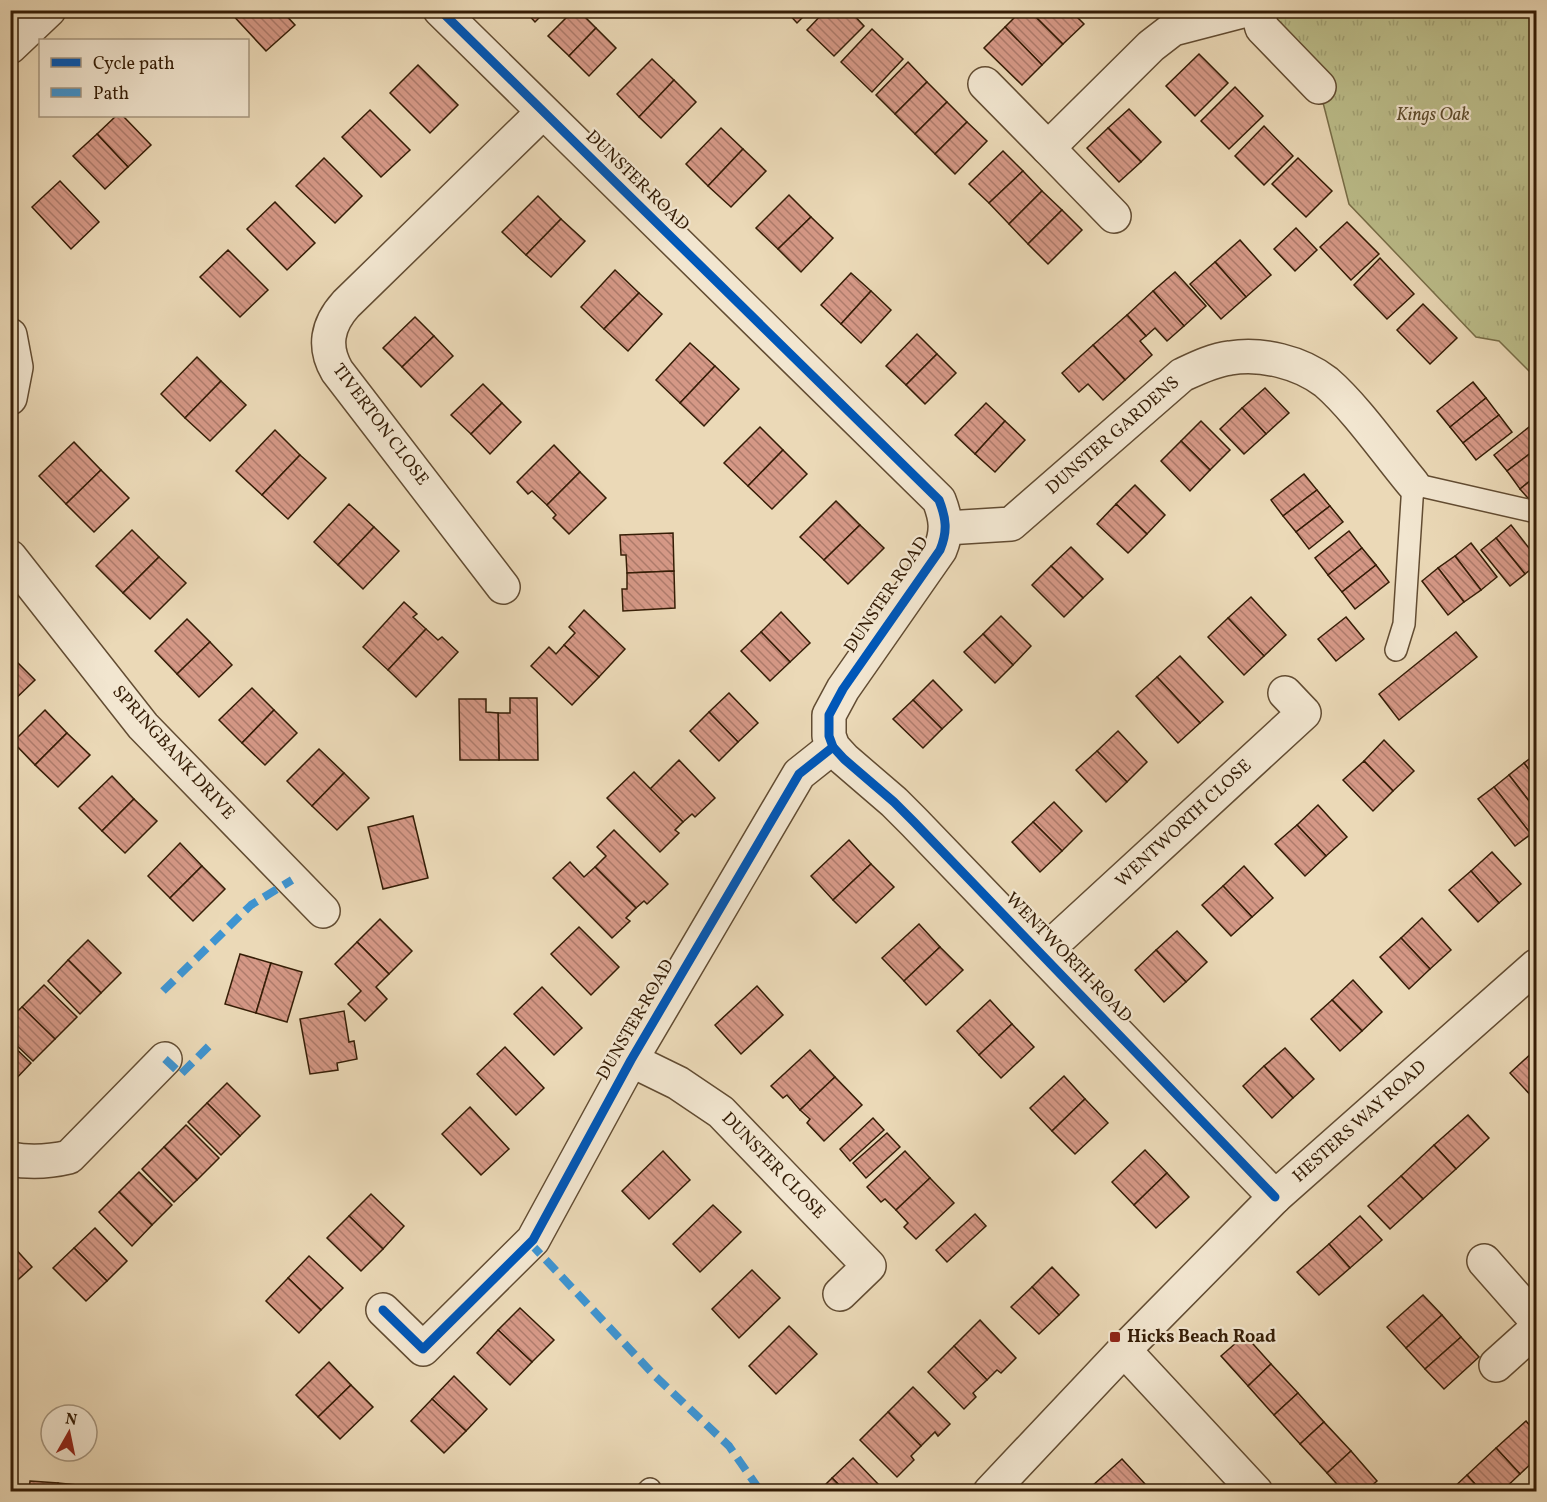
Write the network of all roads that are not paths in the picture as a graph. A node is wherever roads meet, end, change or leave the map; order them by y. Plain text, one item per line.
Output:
1 (49, 10) edge
2 (440, 10) edge
3 (1246, 10) edge
4 (1257, 10) edge
5 (10, 47) edge
6 (985, 84) dead end
7 (1319, 87) dead end
8 (543, 112) junction
9 (1048, 147) junction
10 (1114, 216) dead end
11 (10, 335) edge
12 (10, 398) edge
13 (1413, 484) junction
14 (1536, 512) edge
15 (946, 528) junction
16 (10, 557) edge
17 (503, 587) dead end
18 (1396, 650) dead end
19 (1285, 693) dead end
20 (833, 747) junction
21 (323, 911) dead end
22 (1042, 954) junction
23 (1533, 976) edge
24 (165, 1059) dead end
25 (631, 1060) junction
26 (10, 1159) edge
27 (1275, 1197) junction
28 (1484, 1261) dead end
29 (840, 1294) dead end
30 (383, 1310) dead end
31 (1536, 1320) edge
32 (1536, 1329) edge
33 (1124, 1350) junction
34 (1496, 1365) dead end
35 (990, 1491) edge
36 (1256, 1491) edge

1 - 5 street
2 - 8 street, DUNSTER ROAD
3 - 9 street
4 - 7 street
6 - 9 street
8 - 15 street, DUNSTER ROAD
8 - 17 street, TIVERTON CLOSE
9 - 10 street
11 - 12 street
13 - 14 lane
13 - 15 street, DUNSTER GARDENS
13 - 18 lane
15 - 20 street, DUNSTER ROAD
16 - 21 street, SPRINGBANK DRIVE
19 - 22 street, WENTWORTH CLOSE
20 - 22 street, WENTWORTH ROAD
20 - 25 street, DUNSTER ROAD
22 - 27 street, WENTWORTH ROAD
23 - 27 street, HESTERS WAY ROAD
24 - 26 street
25 - 29 street, DUNSTER CLOSE
25 - 30 street, DUNSTER ROAD
27 - 33 street, HESTERS WAY ROAD
28 - 31 street
32 - 34 street
33 - 35 street, HESTERS WAY ROAD
33 - 36 street

